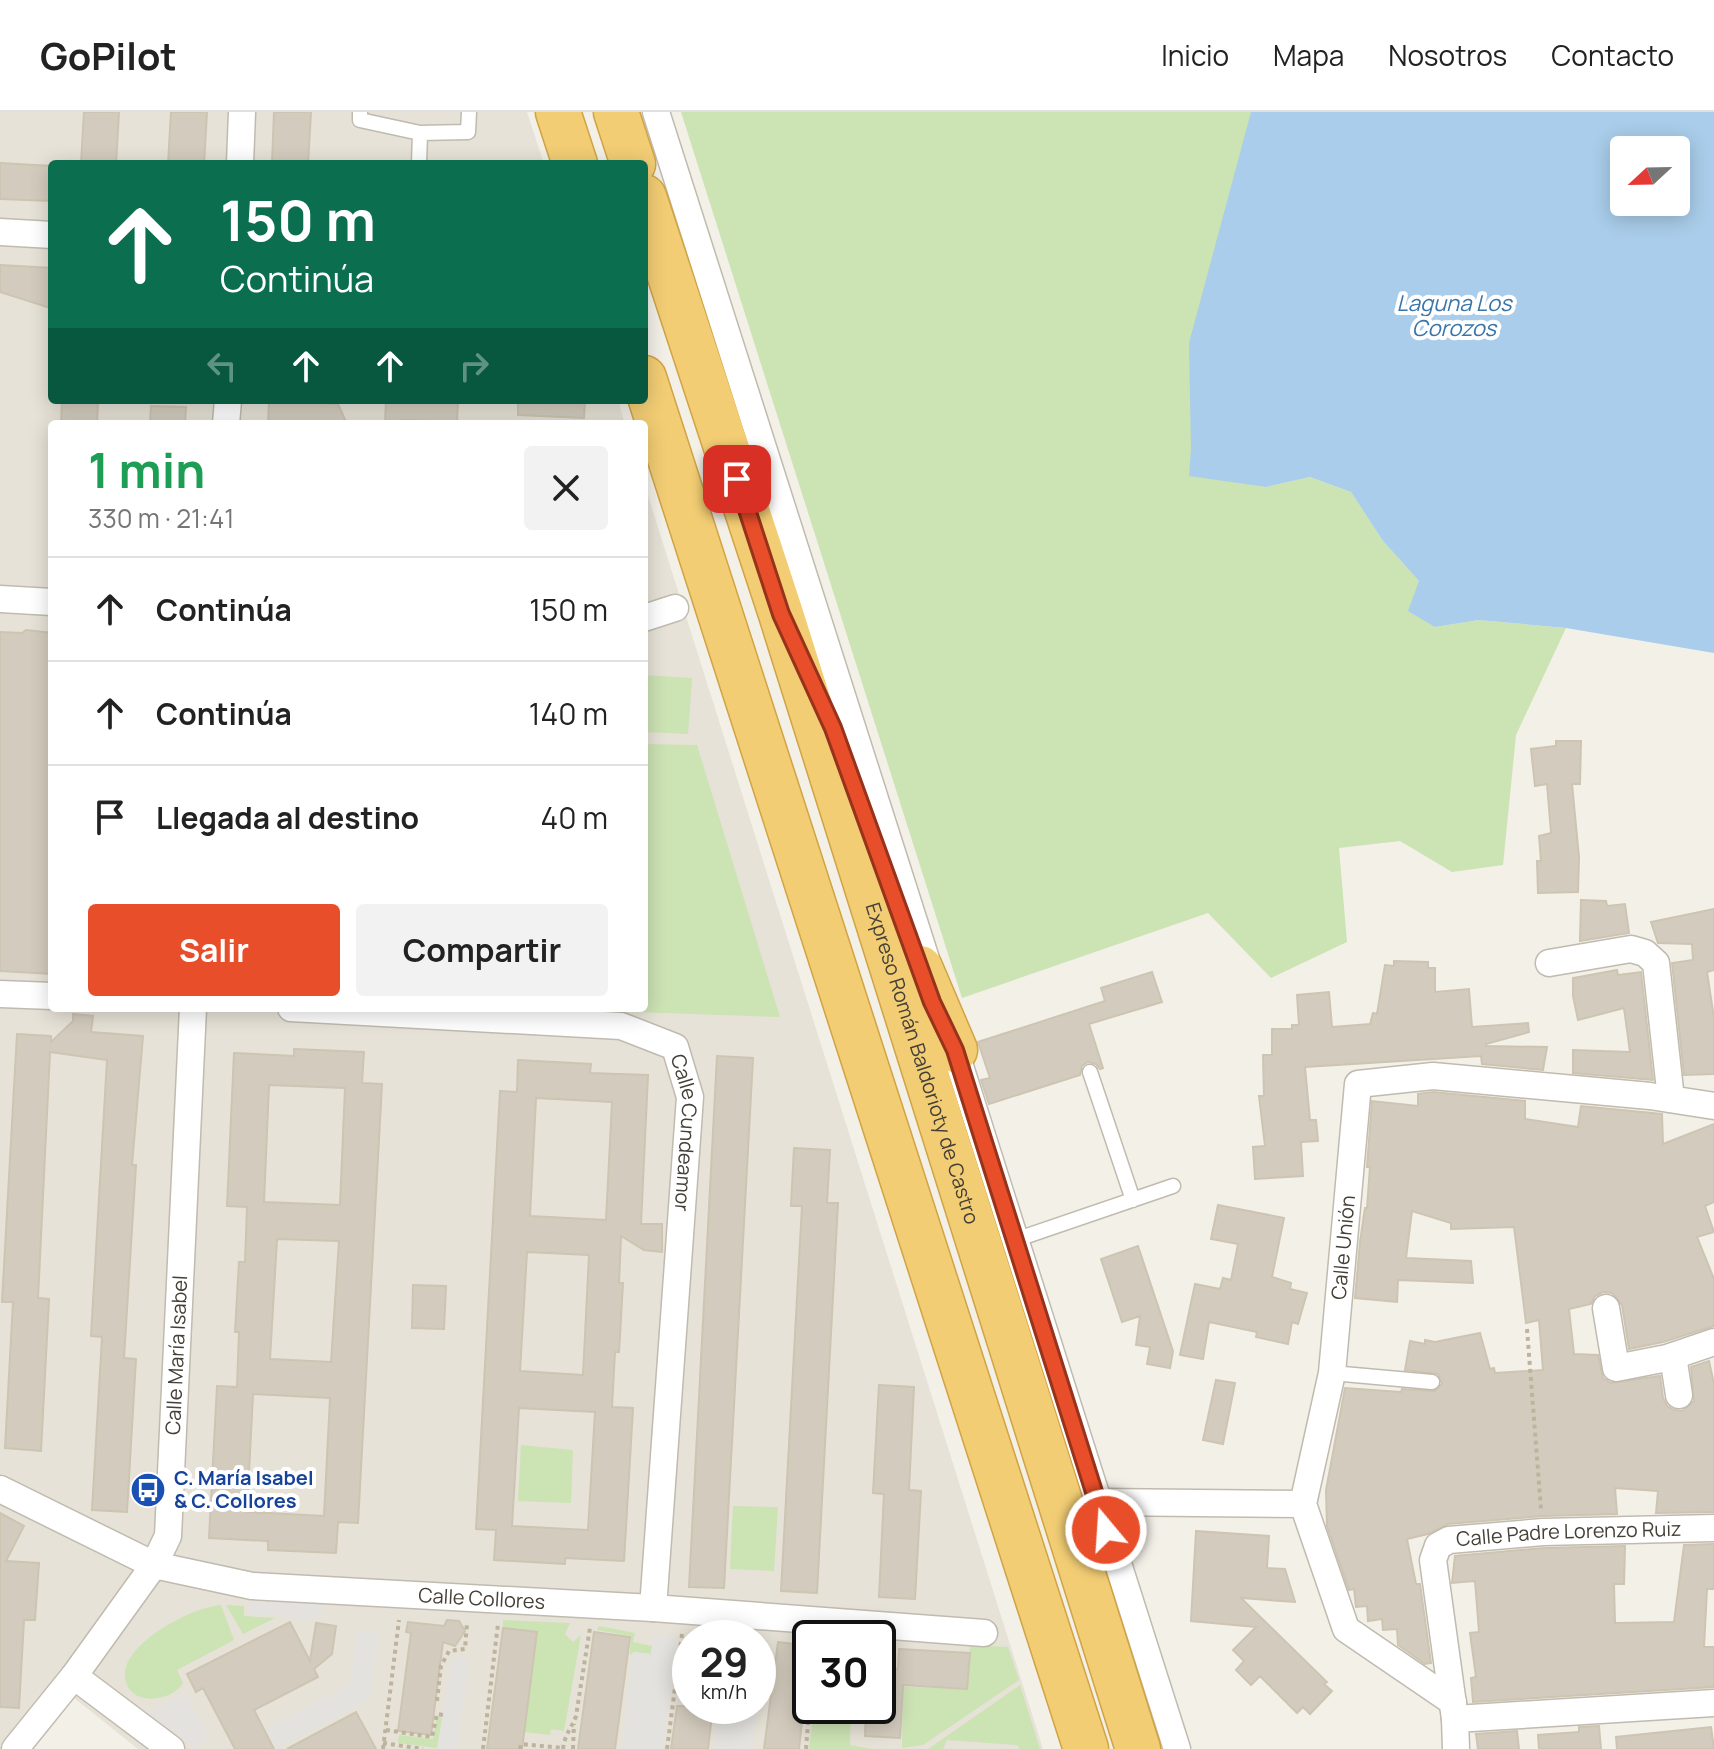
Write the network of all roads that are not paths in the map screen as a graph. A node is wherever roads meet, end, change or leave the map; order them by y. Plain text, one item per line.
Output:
1 (242, 112) edge
2 (360, 112) edge
3 (469, 112) edge
4 (558, 112) edge
5 (616, 112) edge
6 (656, 112) edge
7 (420, 133) junction
8 (240, 160) edge
9 (419, 160) edge
10 (574, 160) edge
11 (632, 160) edge
12 (648, 209) edge
13 (0, 232) edge
14 (48, 235) edge
15 (648, 390) edge
16 (0, 599) edge
17 (48, 602) edge
18 (675, 608) dead end
19 (781, 614) junction
20 (648, 617) edge
21 (1549, 963) dead end
22 (0, 994) edge
23 (48, 996) edge
24 (193, 1012) edge
25 (364, 1012) edge
26 (955, 1050) junction
27 (1090, 1072) dead end
28 (1671, 1099) junction
29 (1714, 1106) edge
30 (1173, 1186) dead end
31 (1133, 1200) junction
32 (1015, 1240) junction
33 (1606, 1308) dead end
34 (1714, 1342) edge
35 (1673, 1356) junction
36 (1332, 1373) junction
37 (1432, 1382) dead end
38 (1679, 1395) dead end
39 (0, 1489) edge
40 (1098, 1502) junction
41 (1303, 1504) junction
42 (1714, 1528) edge
43 (154, 1565) junction
44 (653, 1608) junction
45 (984, 1633) dead end
46 (74, 1676) junction
47 (1714, 1703) edge
48 (1454, 1710) junction
49 (15, 1749) edge
50 (171, 1749) edge
51 (1086, 1749) edge
52 (1138, 1749) edge
53 (1177, 1749) edge
54 (1456, 1749) edge

1 - 8 street
2 - 7 lane
3 - 7 lane
4 - 10 highway
5 - 11 highway
6 - 26 street
7 - 9 lane
12 - 19 highway, Expreso Román Baldorioty de Castro
13 - 14 street
15 - 51 highway
16 - 17 street
18 - 20 street
19 - 26 highway
19 - 52 highway, Expreso Román Baldorioty de Castro
21 - 28 street
22 - 23 street
24 - 43 street, Calle María Isabel
25 - 44 street, Calle Cundeamor
26 - 32 street
27 - 31 lane
28 - 29 street, Calle Unión
28 - 36 street, Calle Unión
30 - 31 lane
31 - 32 lane
32 - 40 street
33 - 35 street
34 - 35 street
35 - 38 street
36 - 37 lane
36 - 41 street, Calle Unión
39 - 43 street, Calle Collores
40 - 41 street
40 - 53 street
41 - 48 street
42 - 48 street, Calle Padre Lorenzo Ruiz
43 - 44 street, Calle Collores
43 - 46 street, Calle María Isabel
44 - 45 street, Calle Collores
46 - 49 street, Calle María Isabel
46 - 50 street
47 - 48 street
48 - 54 street

